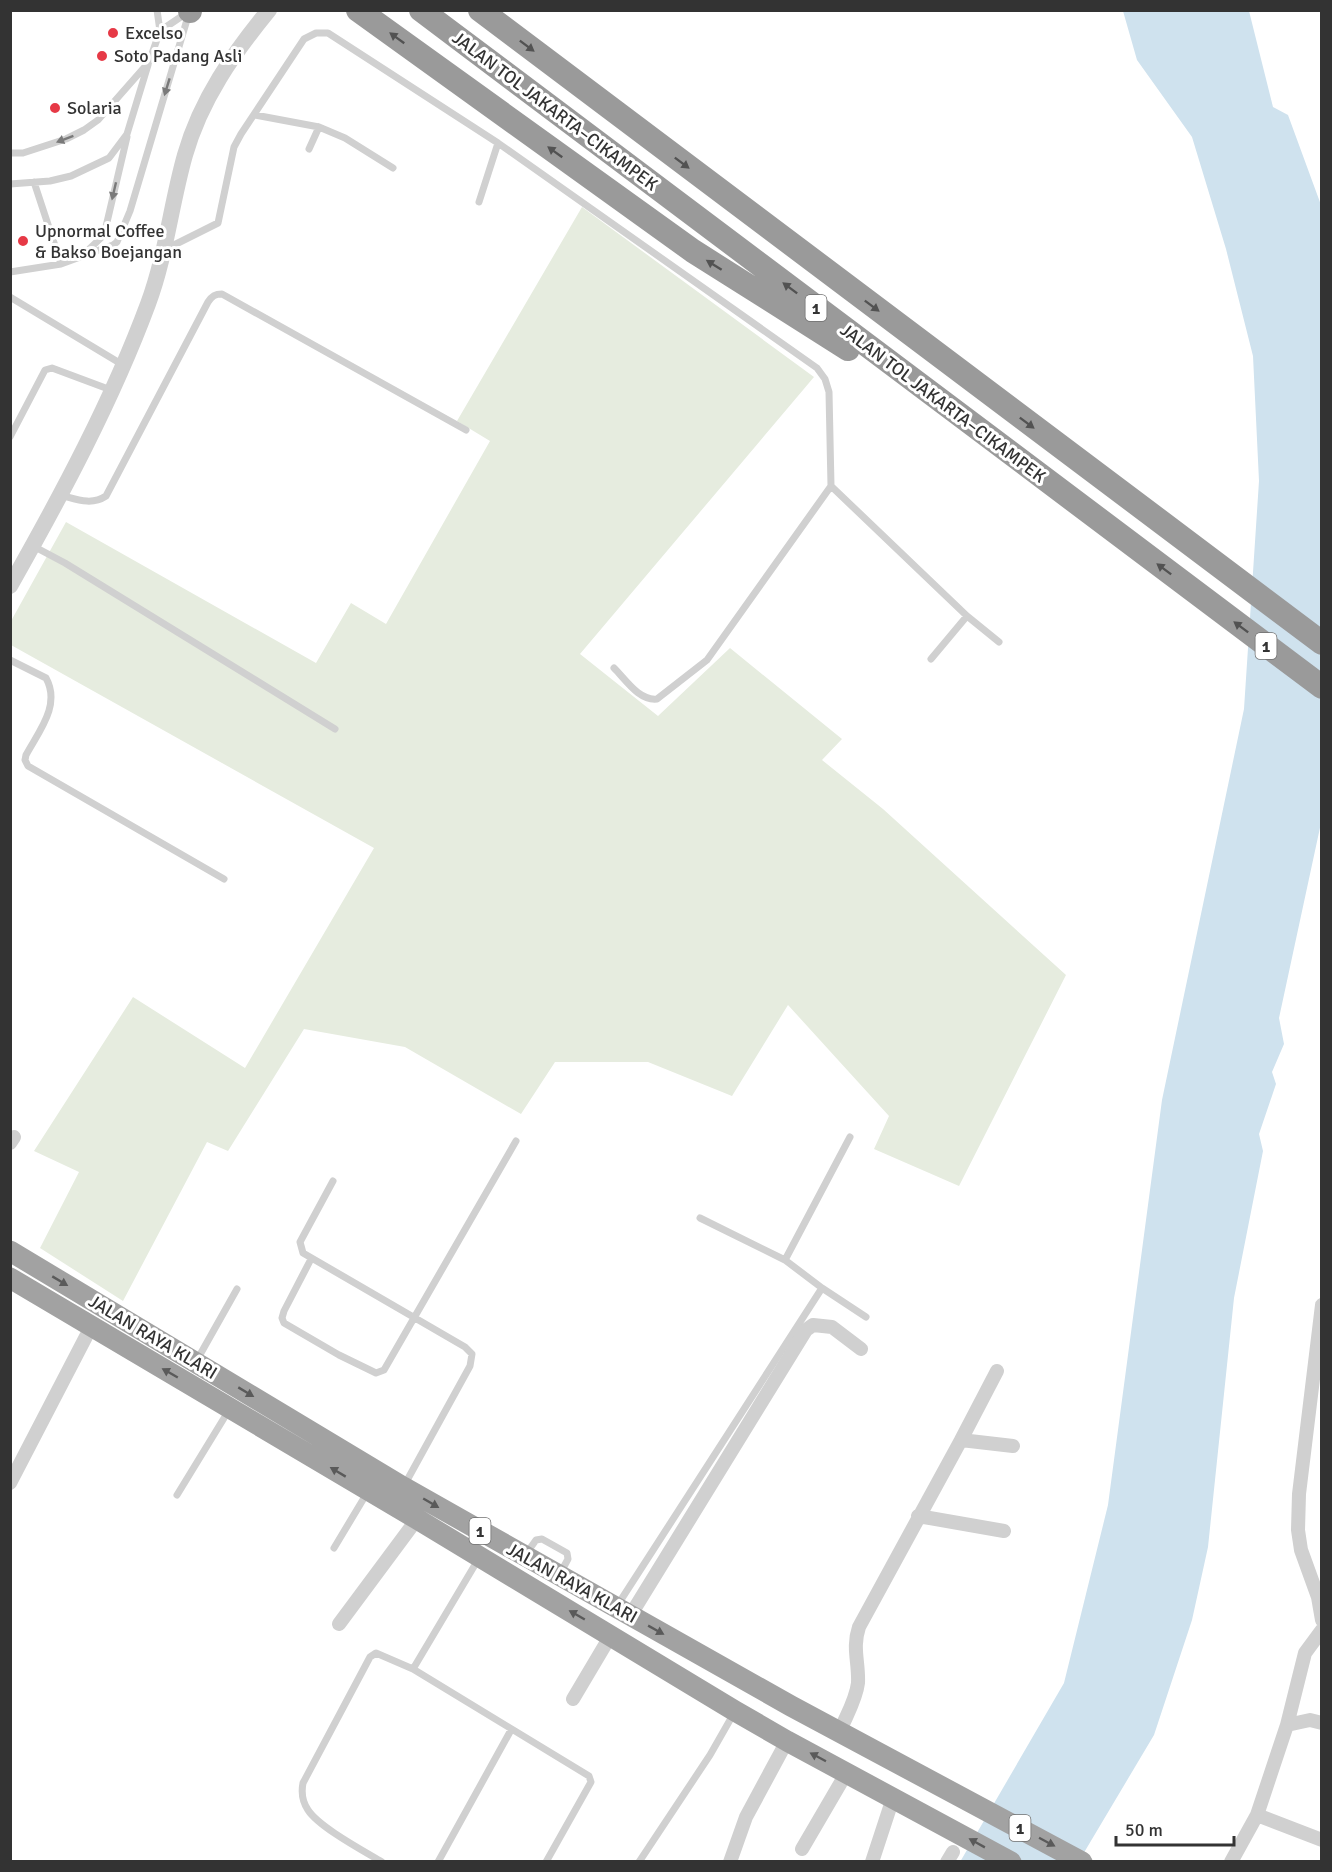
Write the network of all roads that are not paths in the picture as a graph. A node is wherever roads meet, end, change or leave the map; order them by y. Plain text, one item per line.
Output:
1 (157, 10) edge
2 (269, 10) edge
3 (358, 10) edge
4 (422, 10) edge
5 (480, 10) edge
6 (190, 11) edge
7 (160, 31) junction
8 (149, 62) junction
9 (255, 115) junction
10 (319, 127) junction
11 (127, 134) junction
12 (498, 143) junction
13 (309, 149) dead end
14 (10, 153) edge
15 (393, 168) dead end
16 (34, 182) junction
17 (10, 184) edge
18 (478, 201) dead end
19 (164, 250) junction
20 (75, 259) junction
21 (62, 264) junction
22 (10, 272) edge
23 (10, 297) edge
24 (123, 365) junction
25 (111, 390) junction
26 (466, 430) dead end
27 (10, 437) edge
28 (994, 442) junction
29 (831, 486) junction
30 (60, 495) junction
31 (33, 546) junction
32 (10, 586) edge
33 (967, 616) junction
34 (999, 642) dead end
35 (1322, 643) edge
36 (931, 659) dead end
37 (10, 660) edge
38 (614, 668) dead end
39 (1322, 687) edge
40 (335, 729) dead end
41 (224, 879) dead end
42 (850, 1137) dead end
43 (516, 1141) dead end
44 (333, 1181) dead end
45 (700, 1218) dead end
46 (10, 1251) edge
47 (311, 1259) junction
48 (784, 1260) junction
49 (10, 1278) edge
50 (237, 1288) dead end
51 (822, 1288) junction
52 (1322, 1305) edge
53 (414, 1316) junction
54 (866, 1317) dead end
55 (91, 1327) junction
56 (861, 1349) dead end
57 (196, 1362) junction
58 (997, 1371) dead end
59 (230, 1407) junction
60 (961, 1440) junction
61 (1013, 1446) dead end
62 (10, 1483) edge
63 (403, 1487) junction
64 (368, 1490) junction
65 (177, 1495) dead end
66 (918, 1516) junction
67 (417, 1519) junction
68 (1004, 1532) dead end
69 (334, 1548) dead end
70 (479, 1557) junction
71 (623, 1612) junction
72 (1322, 1620) edge
73 (339, 1624) dead end
74 (1322, 1630) edge
75 (611, 1635) junction
76 (413, 1669) junction
77 (573, 1699) dead end
78 (735, 1710) junction
79 (1322, 1723) edge
80 (1287, 1725) junction
81 (511, 1730) junction
82 (840, 1731) junction
83 (787, 1741) junction
84 (847, 1772) junction
85 (893, 1798) junction
86 (1257, 1815) junction
87 (1322, 1840) edge
88 (802, 1849) dead end
89 (382, 1862) edge
90 (438, 1862) edge
91 (546, 1862) edge
92 (639, 1862) edge
93 (730, 1862) edge
94 (873, 1862) edge
95 (1011, 1862) edge
96 (1082, 1862) edge
97 (1231, 1862) edge

1 - 7 lane
2 - 19 street
28 -> 3 highway
28 -> 4 highway, JALAN TOL JAKARTA–CIKAMPEK / 1
5 -> 35 highway, JALAN TOL JAKARTA–CIKAMPEK / 1
6 - 7 lane
6 -> 20 lane
7 - 8 lane
8 - 11 lane
8 -> 14 lane
9 - 10 lane
9 - 12 lane
9 - 19 lane
10 - 13 lane
10 - 15 lane
11 - 16 lane
11 -> 20 lane
12 - 18 lane
12 - 29 lane
16 - 17 lane
16 - 21 lane
19 - 24 street
20 - 21 lane
21 - 22 lane
23 - 24 lane
24 - 25 street
25 - 27 lane
25 - 30 street
26 - 30 lane
39 -> 28 highway, JALAN TOL JAKARTA–CIKAMPEK / 1
29 - 33 lane
29 - 38 lane
30 - 31 street
31 - 32 street
31 - 40 lane
33 - 34 lane
33 - 36 lane
37 - 41 lane
42 - 48 lane
43 - 53 lane
44 - 47 lane
45 - 48 lane
46 -> 57 highway, JALAN RAYA KLARI / 1
47 - 53 lane
47 - 53 lane
48 - 51 lane
49 - 55 highway, JALAN RAYA KLARI / 1
50 - 57 lane
51 - 54 lane
51 - 71 lane
52 - 72 street
53 - 63 lane
59 -> 55 highway, JALAN RAYA KLARI / 1
55 - 62 street
56 - 71 street
57 -> 63 highway, JALAN RAYA KLARI / 1
58 - 60 street
64 -> 59 highway, JALAN RAYA KLARI / 1
59 - 65 lane
60 - 61 street
60 - 66 street
63 -> 71 highway, JALAN RAYA KLARI / 1
64 - 67 highway, JALAN RAYA KLARI / 1
64 - 69 lane
66 - 68 street
66 - 82 street
67 - 70 highway, JALAN RAYA KLARI / 1
67 - 73 street
75 -> 70 highway, JALAN RAYA KLARI / 1
70 - 76 lane
71 -> 82 highway, JALAN RAYA KLARI / 1
74 - 80 street
75 - 77 street
75 - 78 highway, JALAN RAYA KLARI / 1
76 - 81 lane
76 - 89 lane
78 - 83 highway, JALAN RAYA KLARI / 1
78 - 92 lane
79 - 80 street
80 - 86 street
81 - 90 lane
81 - 91 lane
82 -> 96 highway, JALAN RAYA KLARI / 1
84 -> 83 highway, JALAN RAYA KLARI / 1
83 - 93 street
84 - 85 highway, JALAN RAYA KLARI / 1
84 - 88 street
85 - 94 street
95 -> 85 highway, JALAN RAYA KLARI / 1
86 - 87 street
86 - 97 street

